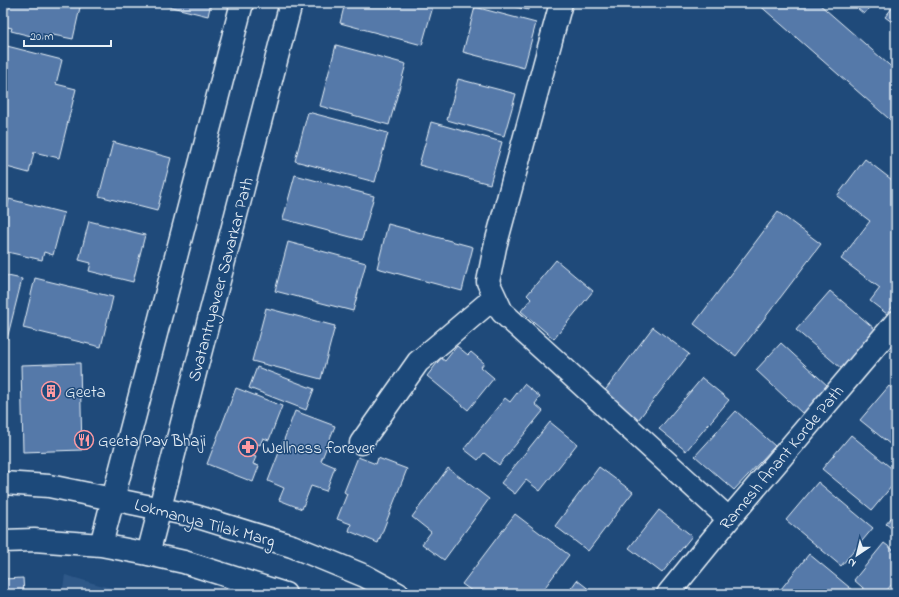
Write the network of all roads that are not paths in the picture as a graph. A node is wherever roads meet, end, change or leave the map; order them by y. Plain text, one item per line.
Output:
1 (242, 3) edge
2 (291, 3) edge
3 (561, 3) edge
4 (495, 297) junction
5 (896, 322) edge
6 (361, 443) dead end
7 (3, 483) edge
8 (113, 499) junction
9 (160, 508) junction
10 (729, 519) junction
11 (3, 541) edge
12 (101, 545) junction
13 (148, 554) junction
14 (285, 594) edge
15 (398, 594) edge
16 (668, 594) edge

1 - 8 main road
2 - 9 main road, Svatantryaveer Savarkar Path
3 - 4 main road
4 - 6 main road
4 - 10 main road
5 - 10 main road, Ramesh Anant Korde Path
7 - 8 main road, Lokmanya Tilak Marg
8 - 9 main road, Lokmanya Tilak Marg
8 - 12 main road
9 - 13 main road, Svatantryaveer Savarkar Path
9 - 15 main road, Lokmanya Tilak Marg
10 - 16 main road, Ramesh Anant Korde Path
11 - 12 main road
12 - 13 main road
13 - 14 main road

